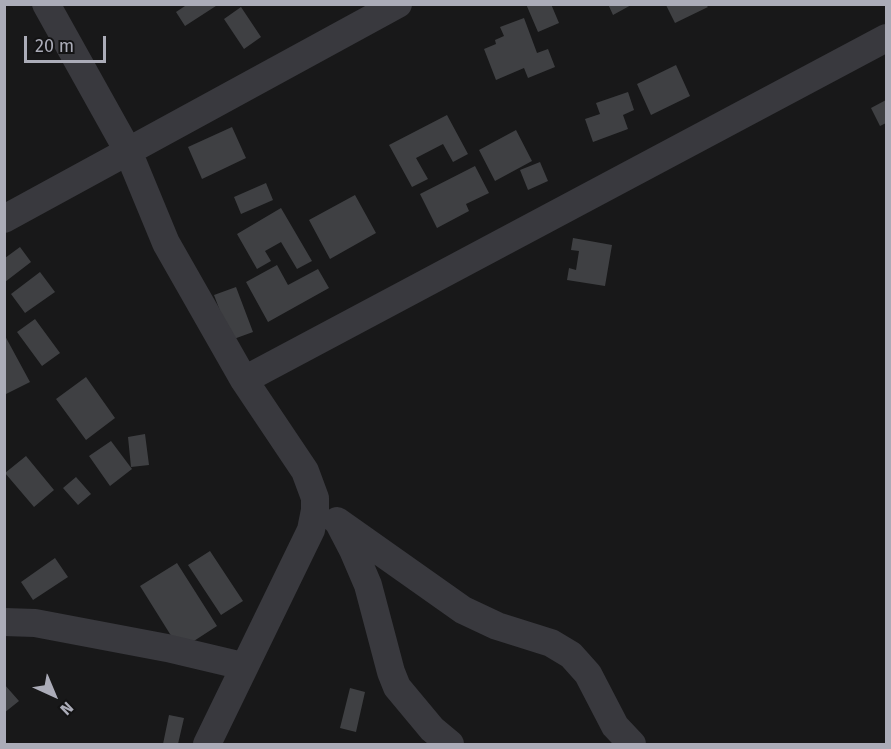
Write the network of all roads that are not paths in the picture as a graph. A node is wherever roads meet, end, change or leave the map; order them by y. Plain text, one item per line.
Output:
1 (46, 4) edge
2 (387, 7) edge
3 (886, 38) edge
4 (128, 151) junction
5 (4, 219) edge
6 (243, 380) junction
7 (315, 498) junction
8 (337, 520) junction
9 (4, 622) edge
10 (243, 666) junction
11 (207, 744) edge
12 (450, 744) edge
13 (632, 744) edge

1 - 4 street
2 - 4 street
3 - 6 street
4 - 5 street
4 - 6 street
6 - 7 street
7 - 8 street
7 - 10 street
8 - 12 street
8 - 13 street
9 - 10 street
10 - 11 street

